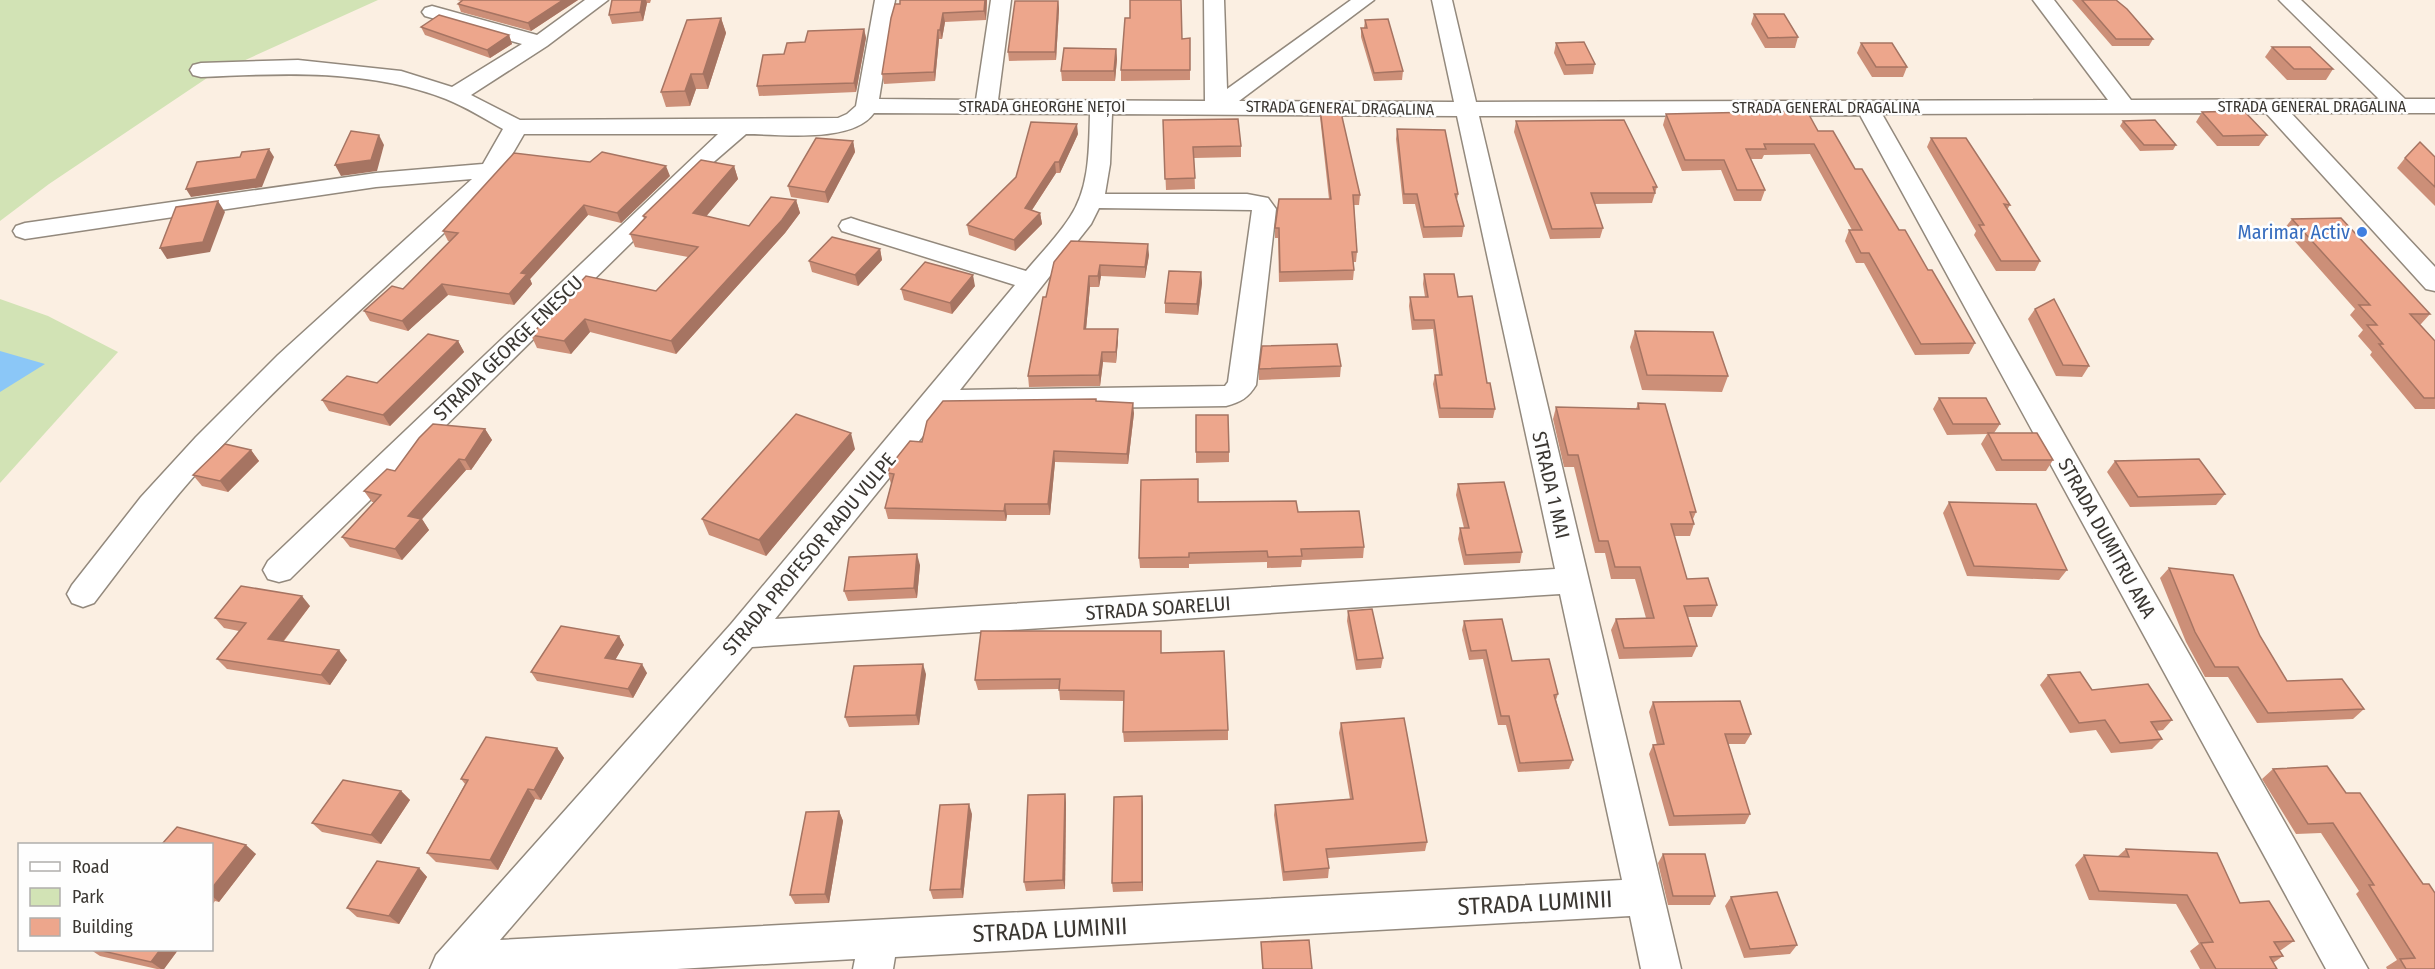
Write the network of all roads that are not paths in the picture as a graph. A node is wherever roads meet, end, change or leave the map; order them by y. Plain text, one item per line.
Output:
1 (598, 0) edge
2 (885, 0) edge
3 (1001, 0) edge
4 (1214, 0) edge
5 (1364, 0) edge
6 (1442, 0) edge
7 (2043, 0) edge
8 (2289, 0) edge
9 (432, 12) dead end
10 (540, 42) junction
11 (201, 70) dead end
12 (455, 95) junction
13 (867, 106) junction
14 (986, 106) junction
15 (1101, 106) junction
16 (1216, 106) junction
17 (2399, 106) junction
18 (2435, 106) edge
19 (1867, 107) junction
20 (2125, 107) junction
21 (2272, 107) junction
22 (1466, 109) junction
23 (516, 127) junction
24 (739, 128) junction
25 (491, 170) junction
26 (1092, 201) junction
27 (850, 226) dead end
28 (25, 231) dead end
29 (1032, 281) junction
30 (2435, 283) edge
31 (936, 400) junction
32 (279, 570) dead end
33 (1572, 581) junction
34 (83, 594) dead end
35 (743, 634) junction
36 (1644, 897) junction
37 (875, 954) edge
38 (453, 965) edge
39 (1661, 969) edge
40 (2348, 969) edge

1 - 10 street
2 - 13 street
3 - 14 street
4 - 16 street
5 - 16 street
6 - 22 street, STRADA 1 MAI
7 - 20 street
8 - 17 street
9 - 10 street
10 - 12 street
11 - 12 street
12 - 23 street
13 - 14 street, STRADA GHEORGHE NEȚOI
13 - 24 street
14 - 15 street, STRADA GHEORGHE NEȚOI
15 - 16 street, STRADA GHEORGHE NEȚOI
15 - 26 street, STRADA PROFESOR RADU VULPE
16 - 22 street, STRADA GENERAL DRAGALINA
17 - 18 street, STRADA GENERAL DRAGALINA
17 - 21 street, STRADA GENERAL DRAGALINA
19 - 20 street, STRADA GENERAL DRAGALINA
19 - 22 street, STRADA GENERAL DRAGALINA
19 - 40 street, STRADA DUMITRU ANA
20 - 21 street, STRADA GENERAL DRAGALINA
21 - 30 street
22 - 33 street, STRADA 1 MAI
23 - 24 street
23 - 25 street
24 - 32 street, STRADA GEORGE ENESCU
25 - 28 street
25 - 34 street
26 - 29 street, STRADA PROFESOR RADU VULPE
26 - 31 street
27 - 29 street
29 - 31 street, STRADA PROFESOR RADU VULPE
31 - 35 street, STRADA PROFESOR RADU VULPE
33 - 35 street, STRADA SOARELUI
33 - 36 street, STRADA 1 MAI
35 - 38 street, STRADA PROFESOR RADU VULPE
36 - 37 street, STRADA LUMINII
36 - 39 street, STRADA 1 MAI
37 - 38 street, STRADA LUMINII

